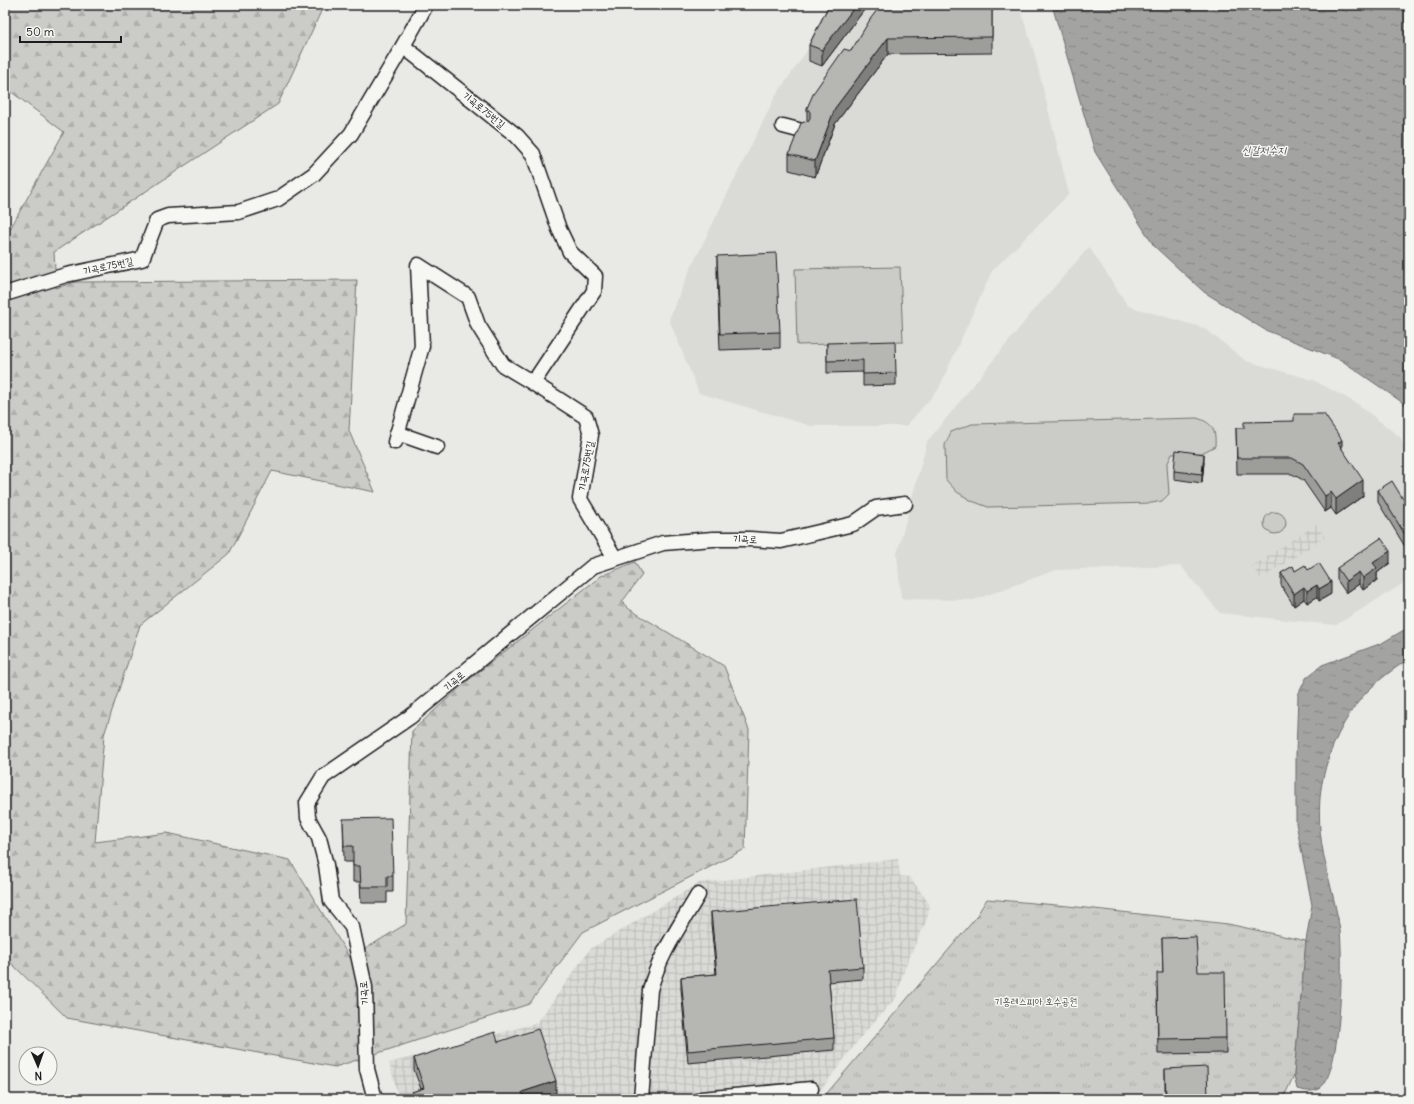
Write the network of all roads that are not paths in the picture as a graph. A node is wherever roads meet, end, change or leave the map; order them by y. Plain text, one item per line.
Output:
1 (426, 5) edge
2 (404, 46) junction
3 (783, 126) dead end
4 (802, 130) edge
5 (5, 294) edge
6 (533, 383) junction
7 (437, 447) dead end
8 (905, 504) dead end
9 (615, 558) junction
10 (698, 895) dead end
11 (811, 1089) dead end
12 (376, 1099) edge
13 (641, 1099) edge
14 (701, 1099) edge

1 - 2 street
2 - 5 street, 기곡로75번길
2 - 6 street, 기곡로75번길
3 - 4 street
6 - 7 street
6 - 9 street, 기곡로75번길
8 - 9 street, 기곡로
9 - 12 street, 기곡로
10 - 13 street
11 - 14 street

